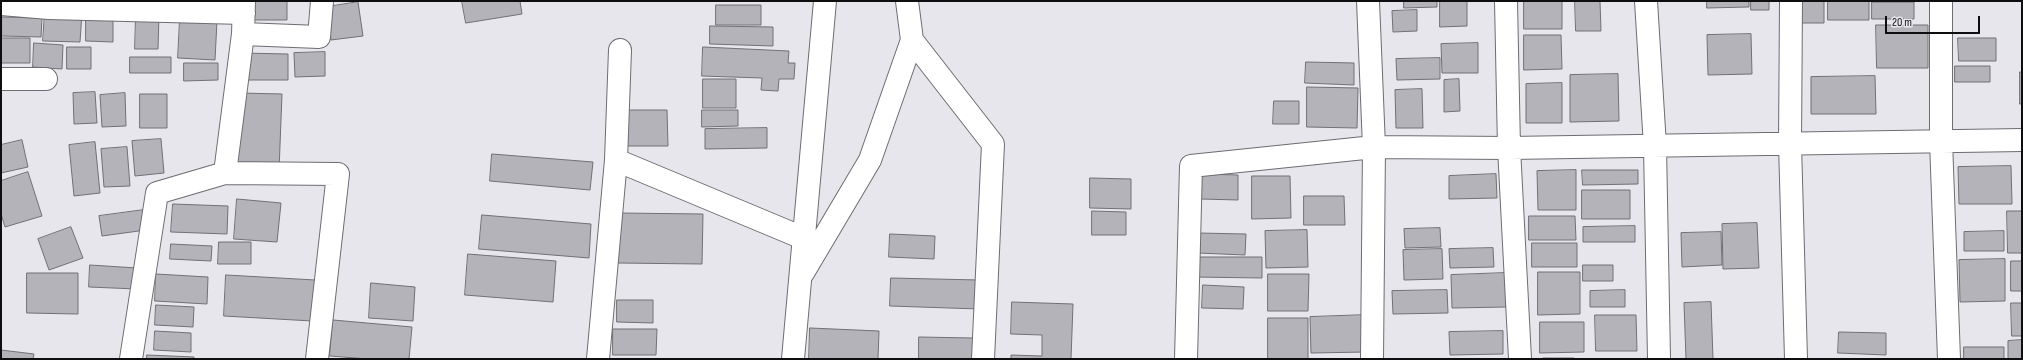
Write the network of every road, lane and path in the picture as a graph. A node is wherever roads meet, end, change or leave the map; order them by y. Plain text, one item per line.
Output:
1 (322, 1) edge
2 (825, 1) edge
3 (907, 1) edge
4 (1368, 1) edge
5 (1506, 1) edge
6 (1646, 1) edge
7 (1791, 1) edge
8 (1941, 1) edge
9 (1, 4) edge
10 (49, 5) edge
11 (152, 6) edge
12 (243, 16) edge
13 (912, 40) junction
14 (620, 50) dead end
15 (1, 79) edge
16 (46, 79) dead end
17 (2022, 140) edge
18 (1941, 141) junction
19 (1790, 144) junction
20 (1655, 146) junction
21 (1374, 147) junction
22 (1509, 148) junction
23 (616, 160) junction
24 (225, 173) junction
25 (804, 238) junction
26 (800, 280) junction
27 (131, 359) edge
28 (317, 359) edge
29 (598, 359) edge
30 (793, 359) edge
31 (983, 359) edge
32 (1186, 359) edge
33 (1372, 359) edge
34 (1520, 359) edge
35 (1659, 359) edge
36 (1796, 359) edge
37 (1950, 359) edge

1 - 12 street
2 - 25 street
3 - 13 street
4 - 21 street
5 - 22 street
6 - 20 street
7 - 19 street
8 - 18 street
9 - 10 street
10 - 11 street
11 - 12 street
12 - 24 street
13 - 26 street
13 - 31 street
14 - 23 street
15 - 16 street
17 - 18 street
18 - 19 street
18 - 37 street
19 - 20 street
19 - 36 street
20 - 22 street
20 - 35 street
21 - 22 street
21 - 32 street
21 - 33 street
22 - 34 street
23 - 25 street
23 - 29 street
24 - 27 street
24 - 28 street
25 - 26 street
26 - 30 street

